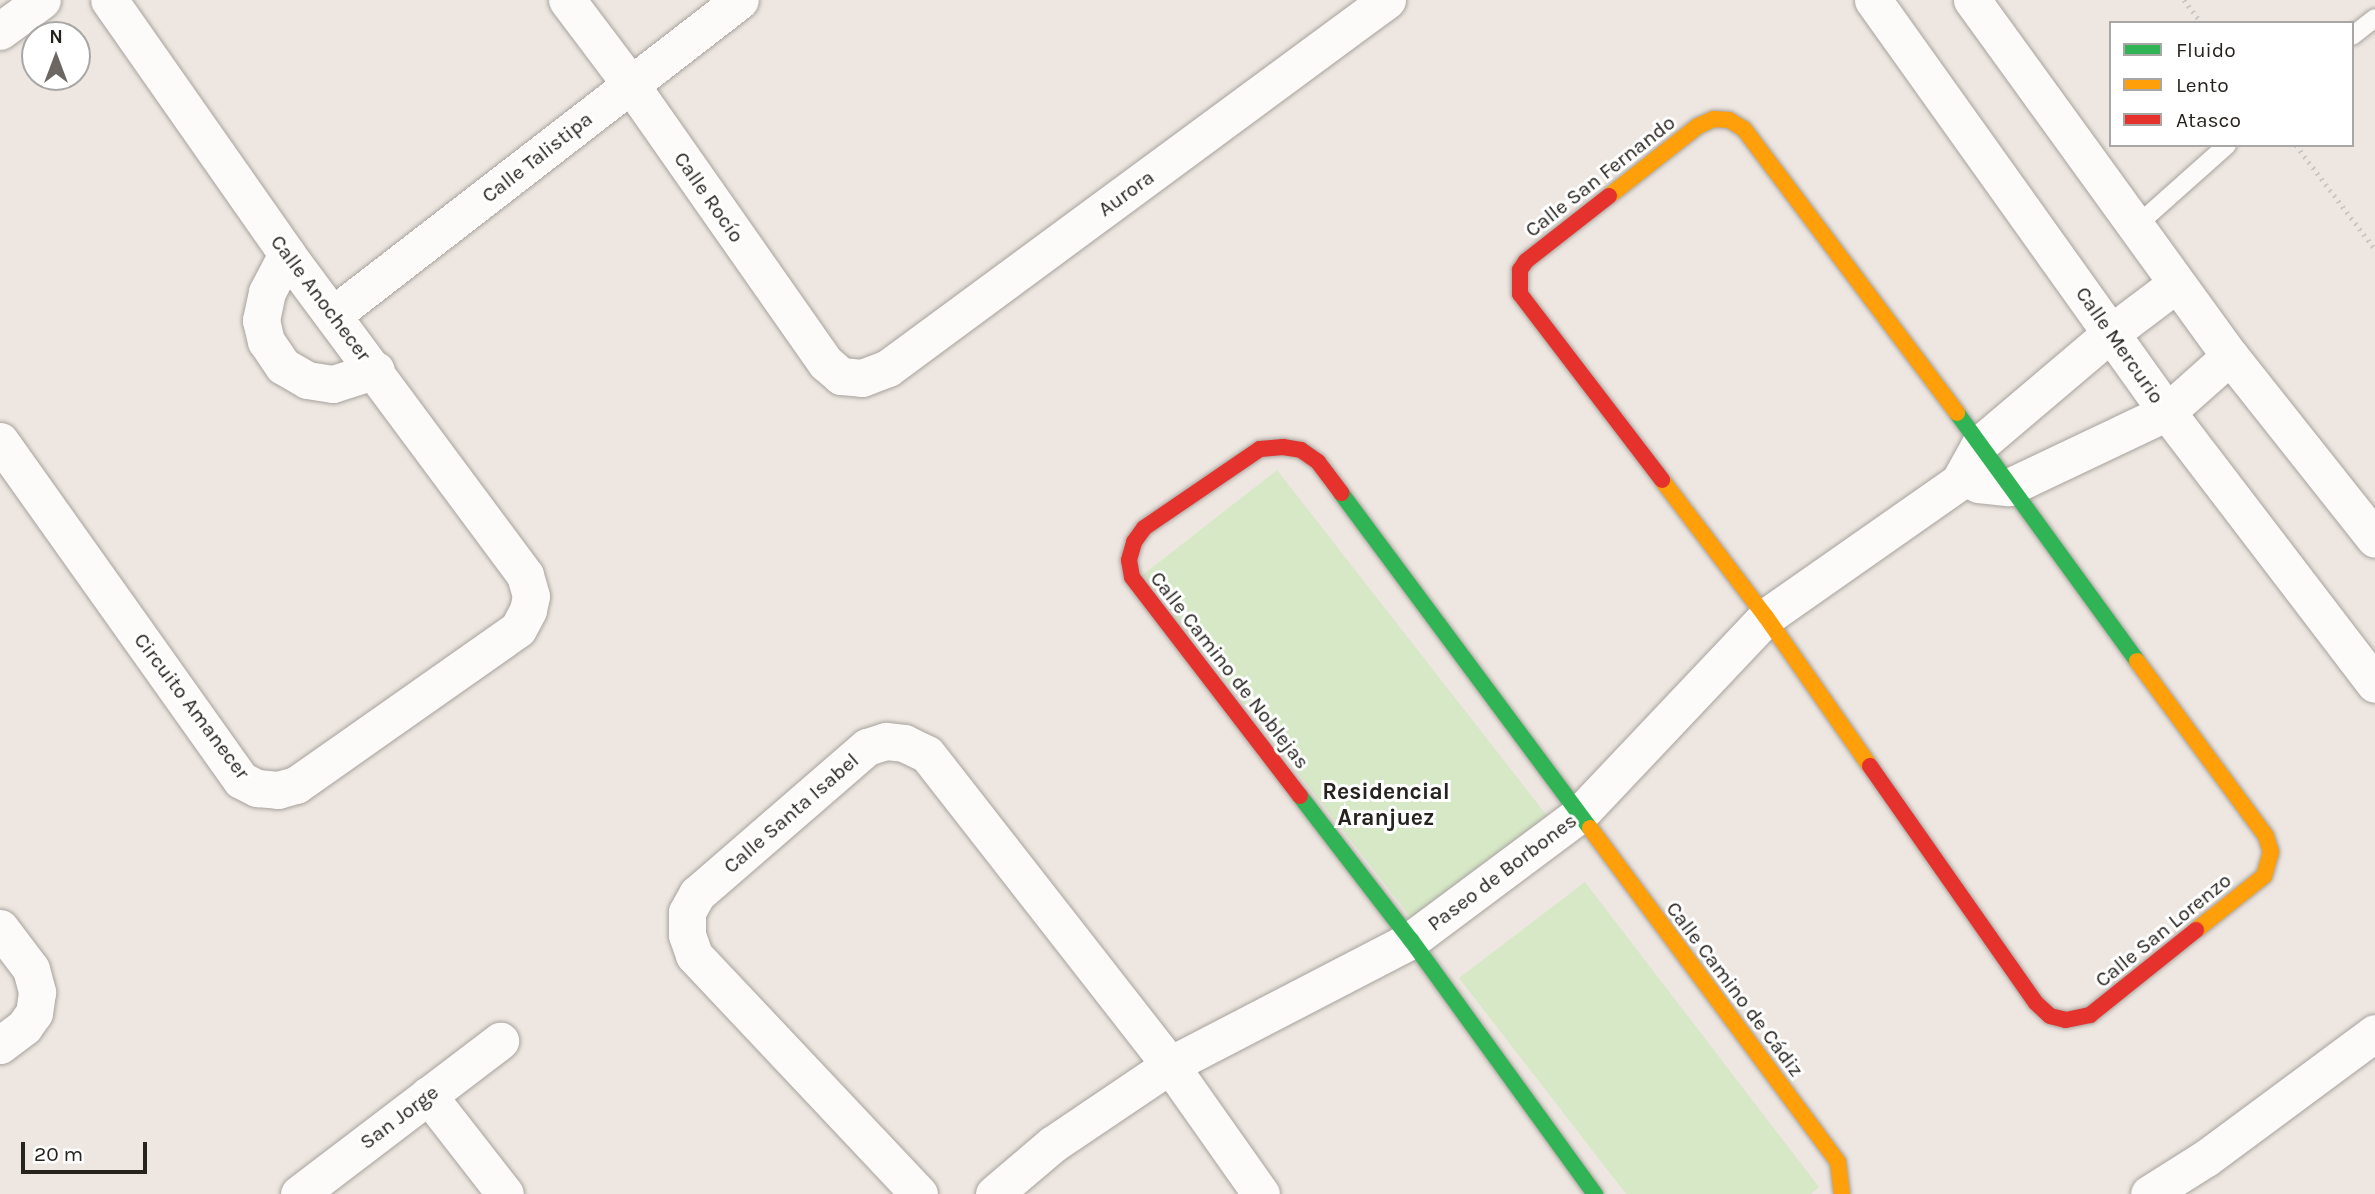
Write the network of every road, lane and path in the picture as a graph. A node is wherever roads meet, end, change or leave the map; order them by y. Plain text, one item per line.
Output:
1 (42, 0) edge
2 (109, 0) edge
3 (567, 0) edge
4 (740, 0) edge
5 (1387, 0) edge
6 (1873, 0) edge
7 (1972, 0) edge
8 (2184, 0) edge
9 (2375, 18) edge
10 (2200, 21) edge
11 (0, 31) edge
12 (2354, 34) edge
13 (631, 85) junction
14 (2225, 147) edge
15 (2297, 147) edge
16 (2135, 227) junction
17 (2375, 249) edge
18 (287, 254) junction
19 (2176, 284) junction
20 (334, 314) junction
21 (2111, 333) junction
22 (2230, 356) junction
23 (376, 370) junction
24 (862, 378) joint
25 (2167, 412) junction
26 (0, 441) edge
27 (1980, 444) junction
28 (1959, 482) junction
29 (2009, 487) junction
30 (2375, 539) edge
31 (531, 596) joint
32 (1766, 617) junction
33 (2375, 684) edge
34 (1579, 815) junction
35 (0, 928) edge
36 (1411, 940) junction
37 (2375, 1033) edge
38 (500, 1041) dead end
39 (0, 1045) edge
40 (1170, 1065) junction
41 (428, 1095) junction
42 (299, 1194) edge
43 (505, 1194) edge
44 (919, 1194) edge
45 (994, 1194) edge
46 (1261, 1194) edge
47 (1595, 1194) edge
48 (1842, 1194) edge
49 (2150, 1194) edge

1 - 11 street
2 - 18 street, Calle Anochecer
3 - 13 street, Calle Rocío
4 - 13 street, Calle Talistipa
5 - 24 street, Aurora
6 - 21 street, Calle Mercurio
7 - 16 street
8 - 10 path
9 - 12 lane
13 - 20 street, Calle Talistipa
13 - 24 street, Calle Rocío
14 - 16 lane
15 - 17 path
16 - 19 street
18 - 20 street, Calle Anochecer
18 - 23 street
19 - 21 street, Paseo de Borbones
19 - 22 street
20 - 23 street, Calle Anochecer
21 - 25 street, Calle Mercurio
21 - 27 street, Paseo de Borbones
22 - 25 street
22 - 30 street
23 - 31 street, Calle Anochecer
25 - 29 street
25 - 33 street, Calle Mercurio
26 - 31 street, Circuito Amanecer
27 - 28 street, Paseo de Borbones
27 - 29 street, Calle San Lorenzo
27 - 32 street, Calle San Fernando
28 - 29 street
28 - 32 street, Paseo de Borbones
29 - 32 street, Calle San Lorenzo
32 - 34 street, Paseo de Borbones
34 - 36 street, Paseo de Borbones
34 - 36 street, Calle Camino de Noblejas
34 - 48 street, Calle Camino de Cádiz
35 - 39 street
36 - 40 street, Paseo de Borbones
36 - 47 street
37 - 49 street
38 - 41 street, San Jorge
40 - 44 street, Calle Santa Isabel
40 - 45 street, Paseo de Borbones
40 - 46 street, Calle Santa Isabel
41 - 42 street, San Jorge
41 - 43 street

